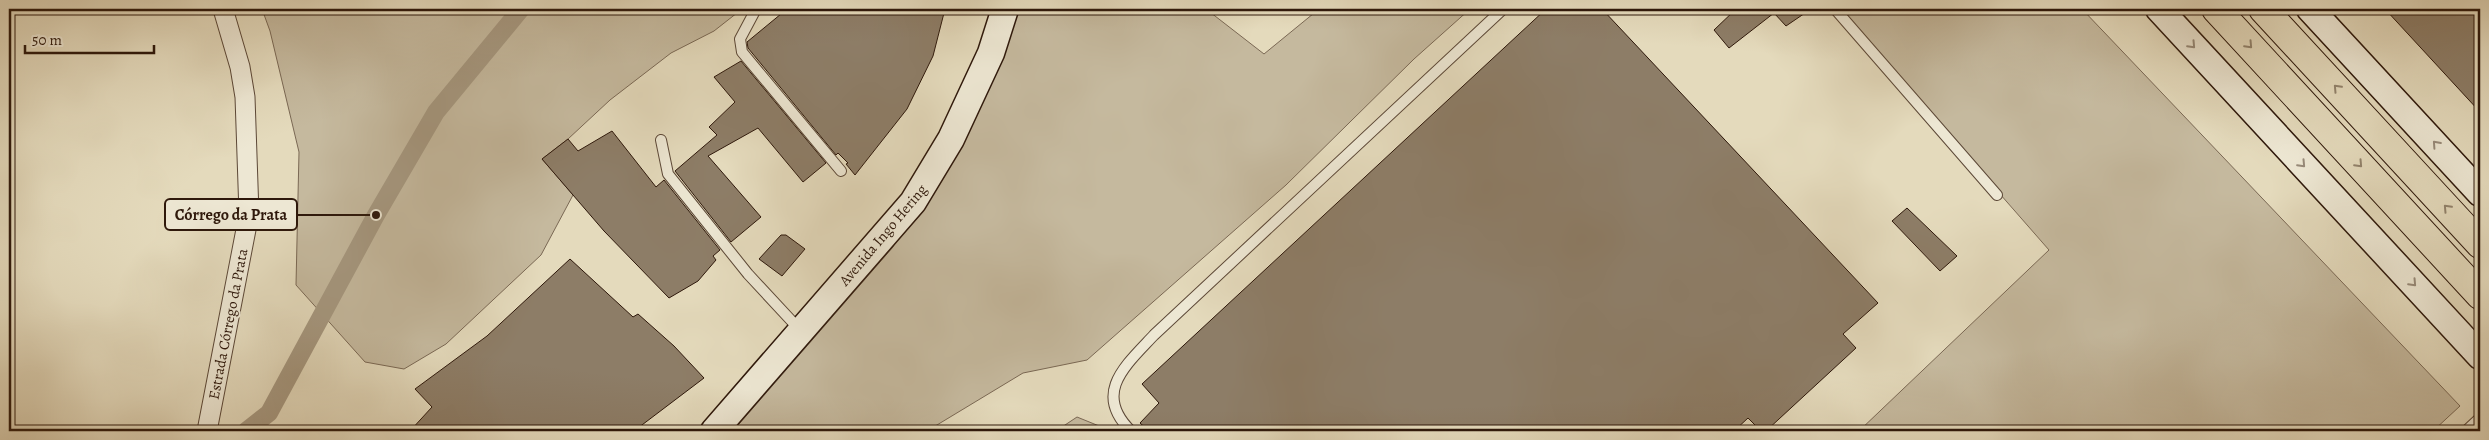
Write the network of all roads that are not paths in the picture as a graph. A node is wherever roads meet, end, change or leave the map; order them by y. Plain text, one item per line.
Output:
1 (223, 9) edge
2 (756, 9) edge
3 (1005, 9) edge
4 (1503, 9) edge
5 (1835, 9) edge
6 (2159, 9) edge
7 (2216, 9) edge
8 (2263, 9) edge
9 (2310, 9) edge
10 (661, 140) dead end
11 (841, 171) dead end
12 (2480, 193) edge
13 (1997, 195) dead end
14 (2480, 244) edge
15 (2480, 296) edge
16 (801, 331) junction
17 (2480, 356) edge
18 (2480, 418) edge
19 (206, 431) edge
20 (714, 431) edge
21 (1131, 431) edge
22 (2466, 431) edge

1 - 19 street, Estrada Córrego da Prata
2 - 11 lane
3 - 16 main road, Avenida Ingo Hering
4 - 21 lane
5 - 13 lane
6 -> 17 main road
7 -> 15 highway
14 -> 8 highway
12 -> 9 main road
10 - 16 lane
16 - 20 main road, Avenida Ingo Hering
18 - 22 lane

